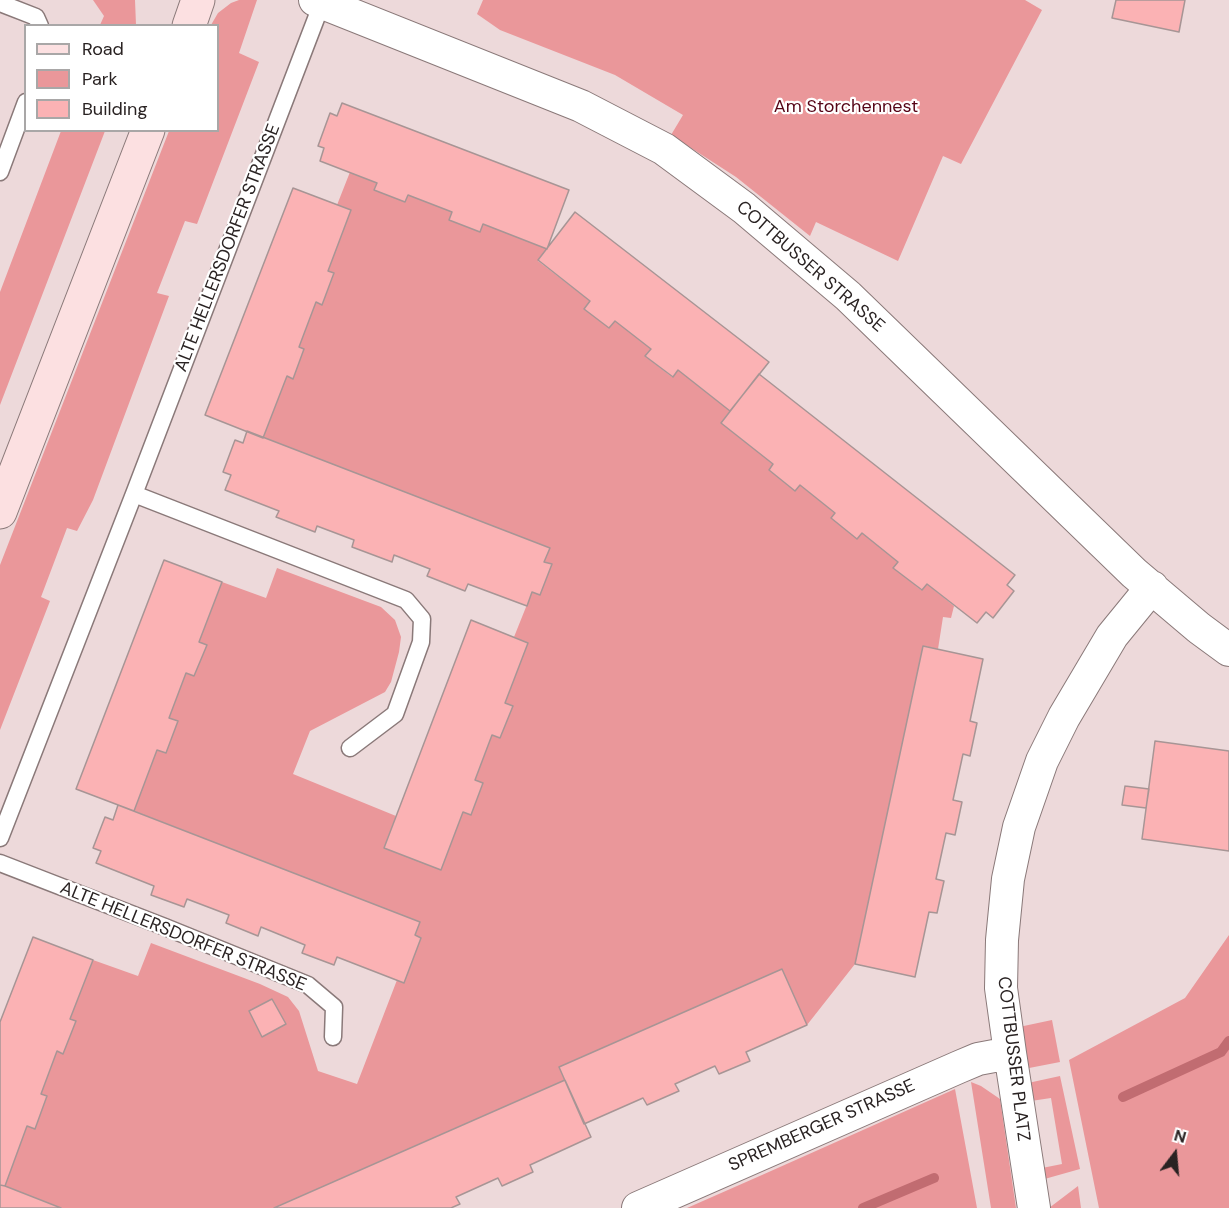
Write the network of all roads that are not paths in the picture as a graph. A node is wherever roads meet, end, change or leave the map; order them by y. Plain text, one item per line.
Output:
1 (198, 0) edge
2 (318, 1) edge
3 (0, 3) edge
4 (38, 21) edge
5 (190, 24) edge
6 (24, 107) edge
7 (147, 132) edge
8 (0, 172) edge
9 (134, 494) junction
10 (0, 512) edge
11 (1152, 587) junction
12 (1229, 650) edge
13 (350, 748) dead end
14 (0, 838) edge
15 (0, 863) edge
16 (333, 1037) dead end
17 (1010, 1053) junction
18 (638, 1208) edge
19 (1034, 1208) edge

1 - 5 street
2 - 9 lane, ALTE HELLERSDORFER STRASSE
2 - 11 street, COTTBUSSER STRASSE
3 - 4 lane
6 - 8 lane
7 - 10 street
9 - 13 lane
9 - 14 lane, ALTE HELLERSDORFER STRASSE
11 - 12 street, COTTBUSSER STRASSE
11 - 17 street, COTTBUSSER PLATZ
15 - 16 lane, ALTE HELLERSDORFER STRASSE
17 - 18 street, SPREMBERGER STRASSE
17 - 19 street, COTTBUSSER PLATZ

